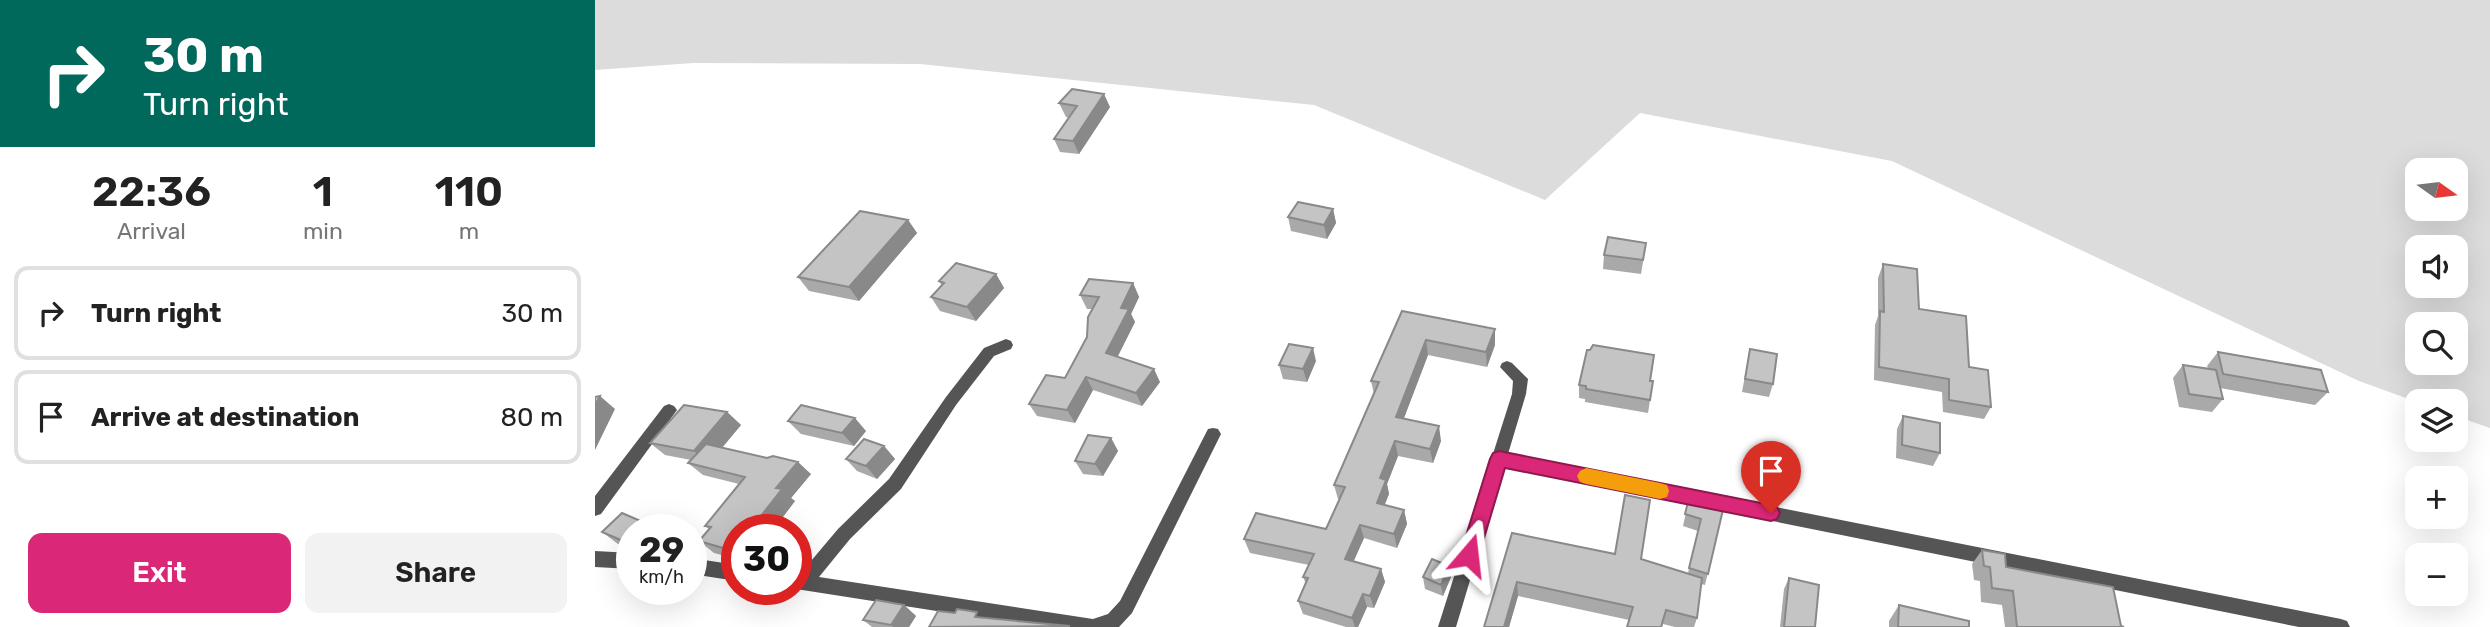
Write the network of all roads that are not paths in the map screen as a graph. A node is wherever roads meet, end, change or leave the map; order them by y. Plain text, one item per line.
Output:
1 (1006, 345) dead end
2 (1507, 367) dead end
3 (669, 410) dead end
4 (1213, 434) dead end
5 (1499, 459) junction
6 (595, 509) edge
7 (595, 559) edge
8 (616, 560) edge
9 (812, 570) edge
10 (812, 585) edge
11 (1093, 627) edge
12 (1447, 627) edge
13 (2341, 627) edge

1 - 9 street
2 - 5 street
3 - 6 street
4 - 11 street
5 - 12 street
5 - 13 street
7 - 8 street
10 - 11 street

